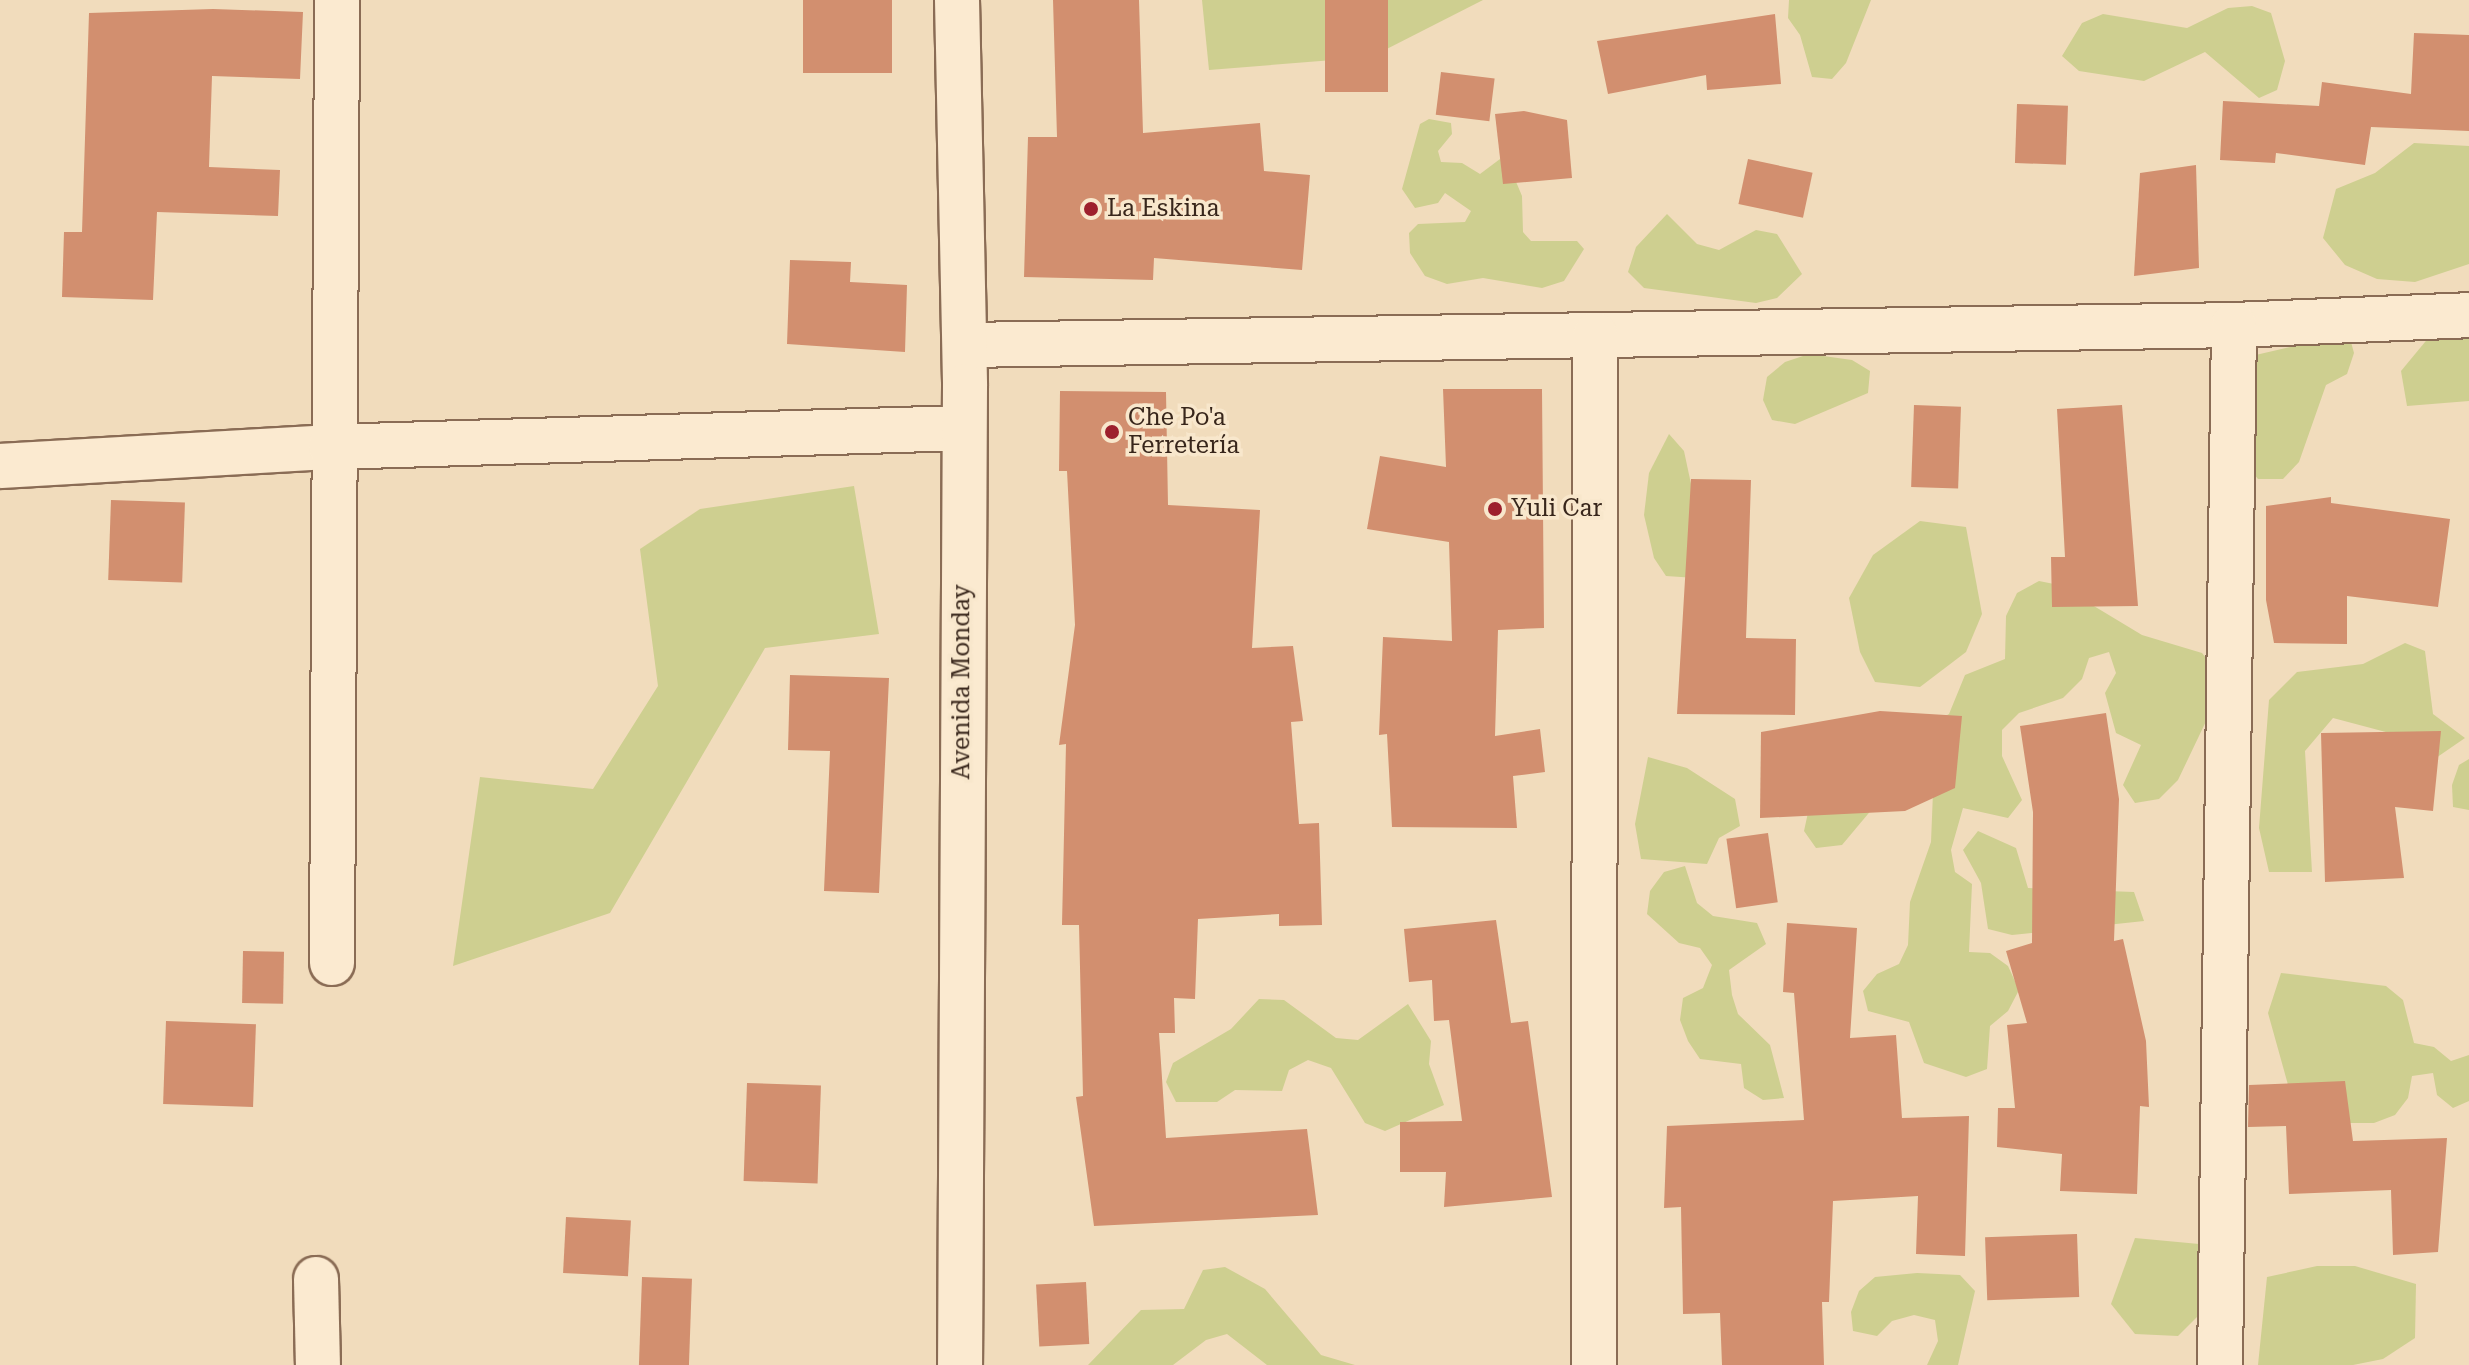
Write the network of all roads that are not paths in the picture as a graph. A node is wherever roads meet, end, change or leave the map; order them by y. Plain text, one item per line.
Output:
1 (337, 0) edge
2 (957, 0) edge
3 (2469, 315) edge
4 (2234, 325) junction
5 (1595, 335) junction
6 (965, 345) junction
7 (963, 428) junction
8 (331, 447) junction
9 (0, 466) edge
10 (332, 963) dead end
11 (316, 1279) dead end
12 (318, 1365) edge
13 (960, 1365) edge
14 (1594, 1365) edge
15 (2220, 1365) edge

1 - 8 street
2 - 6 street, Avenida Monday
3 - 4 street
4 - 5 street
4 - 15 street
5 - 6 street
5 - 14 street
6 - 7 street, Avenida Monday
7 - 8 street
7 - 13 street, Avenida Monday
8 - 9 street
8 - 10 street
11 - 12 street

